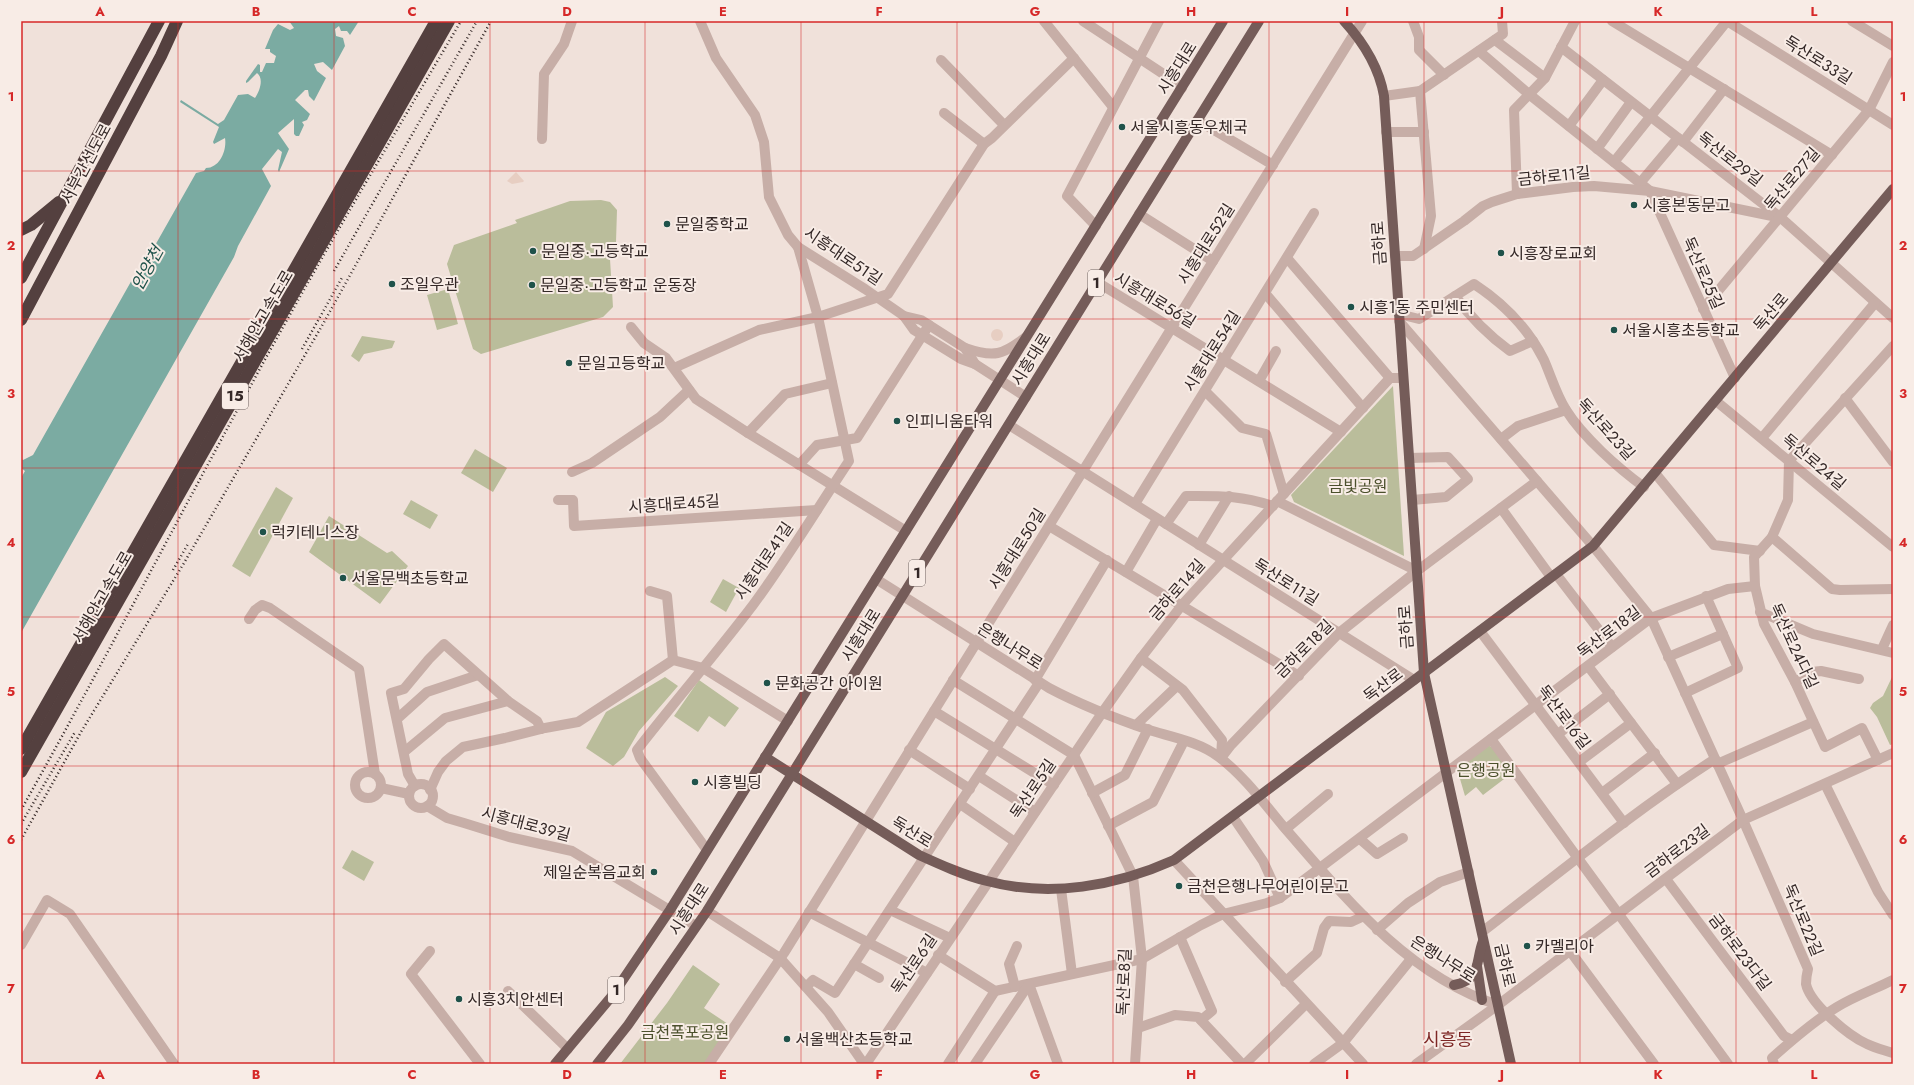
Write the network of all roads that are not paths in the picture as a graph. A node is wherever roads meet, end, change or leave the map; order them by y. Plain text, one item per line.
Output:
1 (154, 21) edge
2 (159, 21) edge
3 (177, 21) edge
4 (184, 21) edge
5 (436, 21) edge
6 (449, 21) edge
7 (572, 21) edge
8 (700, 21) edge
9 (1044, 21) edge
10 (1083, 21) edge
11 (1159, 21) edge
12 (1223, 21) edge
13 (1259, 21) edge
14 (1344, 21) edge
15 (1362, 21) edge
16 (1413, 21) edge
17 (1502, 21) edge
18 (1575, 21) edge
19 (1612, 21) edge
20 (1727, 21) edge
21 (1852, 21) edge
22 (1355, 33) junction
23 (1495, 40) junction
24 (144, 45) junction
25 (1893, 46) edge
26 (1561, 47) junction
27 (1479, 51) junction
28 (162, 56) junction
29 (1074, 58) junction
30 (1140, 58) junction
31 (941, 60) dead end
32 (1893, 62) edge
33 (1689, 68) junction
34 (1444, 75) junction
35 (1545, 78) junction
36 (1603, 80) junction
37 (1182, 88) junction
38 (1724, 89) junction
39 (1420, 91) junction
40 (1530, 95) junction
41 (1384, 96) junction
42 (1631, 102) junction
43 (1113, 107) junction
44 (1869, 110) junction
45 (944, 113) dead end
46 (1651, 117) junction
47 (1197, 120) junction
48 (1004, 125) junction
49 (1893, 125) edge
50 (1568, 126) junction
51 (1386, 132) junction
52 (1424, 132) junction
53 (542, 139) dead end
54 (1680, 140) junction
55 (984, 144) junction
56 (1597, 149) junction
57 (1832, 155) junction
58 (1614, 162) junction
59 (1273, 165) junction
60 (1640, 183) junction
61 (1893, 189) edge
62 (1650, 191) junction
63 (1517, 194) junction
64 (64, 197) junction
65 (1314, 213) dead end
66 (1139, 214) junction
67 (1780, 217) junction
68 (1096, 226) junction
69 (21, 230) edge
70 (798, 247) junction
71 (1424, 249) junction
72 (1395, 256) junction
73 (1287, 258) junction
74 (1214, 261) junction
75 (1831, 264) junction
76 (21, 278) edge
77 (1097, 282) junction
78 (1265, 293) junction
79 (1455, 296) junction
80 (878, 298) junction
81 (1875, 303) junction
82 (1702, 309) junction
83 (904, 316) junction
84 (818, 317) junction
85 (1399, 318) junction
86 (1893, 318) edge
87 (21, 320) edge
88 (929, 325) junction
89 (631, 327) dead end
90 (1172, 328) junction
91 (922, 335) junction
92 (1028, 336) junction
93 (1533, 342) junction
94 (1893, 346) edge
95 (965, 348) junction
96 (1276, 352) dead end
97 (1224, 360) junction
98 (975, 364) junction
99 (674, 368) junction
100 (1390, 378) junction
101 (1403, 378) junction
102 (1734, 378) junction
103 (1000, 380) junction
104 (1259, 381) junction
105 (832, 384) junction
106 (688, 390) junction
107 (1205, 391) junction
108 (1026, 397) junction
109 (1845, 398) junction
110 (1716, 401) junction
111 (1363, 408) junction
112 (1566, 410) junction
113 (1009, 425) junction
114 (1341, 432) junction
115 (748, 433) junction
116 (1762, 438) junction
117 (845, 440) junction
118 (1501, 440) junction
119 (1409, 458) junction
120 (1789, 461) junction
121 (1893, 462) edge
122 (799, 466) junction
123 (572, 472) dead end
124 (1083, 472) junction
125 (1655, 473) junction
126 (1538, 481) junction
127 (833, 486) junction
128 (1644, 487) junction
129 (1229, 496) junction
130 (558, 500) dead end
131 (1278, 500) junction
132 (1412, 500) junction
133 (1135, 504) junction
134 (1501, 508) junction
135 (817, 510) junction
136 (1162, 521) junction
137 (1049, 526) junction
138 (906, 531) junction
139 (1772, 537) junction
140 (1199, 545) junction
141 (1593, 546) junction
142 (1893, 547) edge
143 (1760, 551) junction
144 (1107, 560) junction
145 (1223, 560) junction
146 (1417, 571) junction
147 (1126, 572) junction
148 (1553, 575) junction
149 (876, 579) junction
150 (1754, 586) junction
151 (1893, 589) edge
152 (650, 591) dead end
153 (902, 596) junction
154 (1706, 596) junction
155 (1182, 605) junction
156 (1760, 612) junction
157 (1651, 618) junction
158 (249, 619) dead end
159 (1893, 625) edge
160 (1480, 631) junction
161 (1339, 633) junction
162 (1723, 634) junction
163 (977, 643) junction
164 (1612, 648) junction
165 (1882, 649) junction
166 (1893, 652) edge
167 (1668, 657) junction
168 (1141, 658) junction
169 (673, 660) junction
170 (1588, 666) junction
171 (703, 668) junction
172 (1424, 673) junction
173 (478, 675) junction
174 (1298, 676) junction
175 (1860, 679) dead end
176 (953, 680) junction
177 (1414, 680) junction
178 (1037, 681) junction
179 (1795, 682) junction
180 (1177, 686) junction
181 (1685, 693) junction
182 (1610, 694) junction
183 (508, 701) junction
184 (1536, 705) junction
185 (934, 711) junction
186 (1102, 713) junction
187 (397, 719) junction
188 (1015, 719) junction
189 (788, 721) junction
190 (1813, 722) junction
191 (1631, 723) junction
192 (1136, 725) junction
193 (541, 729) junction
194 (1148, 729) junction
195 (1558, 734) junction
196 (1491, 739) junction
197 (1184, 741) junction
198 (371, 747) junction
199 (21, 749) edge
200 (909, 750) junction
201 (996, 750) junction
202 (404, 752) junction
203 (1655, 753) junction
204 (1893, 753) edge
205 (1074, 756) junction
206 (765, 757) junction
207 (1221, 758) junction
208 (1878, 760) junction
209 (1579, 762) junction
210 (1716, 762) junction
211 (21, 772) edge
212 (1446, 773) junction
213 (375, 774) junction
214 (792, 774) junction
215 (359, 776) junction
216 (979, 776) junction
217 (1677, 784) junction
218 (1825, 784) junction
219 (1054, 785) junction
220 (381, 788) junction
221 (970, 789) junction
222 (412, 790) junction
223 (430, 790) junction
224 (1092, 793) junction
225 (1602, 793) junction
226 (1328, 794) dead end
227 (1259, 797) junction
228 (960, 804) junction
229 (427, 806) junction
230 (1035, 812) junction
231 (1233, 817) junction
232 (1743, 820) junction
233 (865, 821) junction
234 (1624, 823) junction
235 (1108, 826) junction
236 (1286, 829) junction
237 (1403, 838) dead end
238 (1360, 839) junction
239 (1015, 842) junction
240 (707, 850) junction
241 (925, 858) junction
242 (1577, 858) junction
243 (1174, 860) junction
244 (1320, 869) junction
245 (1469, 872) junction
246 (1133, 876) junction
247 (1666, 879) junction
248 (988, 882) junction
249 (1061, 889) junction
250 (1280, 898) junction
251 (670, 910) junction
252 (890, 910) junction
253 (706, 911) junction
254 (809, 912) junction
255 (1223, 914) junction
256 (1618, 915) junction
257 (1893, 915) edge
258 (1364, 916) junction
259 (696, 926) junction
260 (1377, 930) junction
261 (1483, 935) junction
262 (1180, 937) junction
263 (950, 938) junction
264 (868, 943) junction
265 (21, 945) edge
266 (1017, 946) dead end
267 (430, 951) dead end
268 (1570, 951) junction
269 (938, 956) junction
270 (780, 958) junction
271 (1142, 959) junction
272 (1411, 959) junction
273 (854, 964) junction
274 (1477, 966) junction
275 (927, 973) junction
276 (1072, 974) junction
277 (878, 978) dead end
278 (1893, 980) edge
279 (1285, 982) junction
280 (1029, 984) junction
281 (1454, 985) junction
282 (806, 987) junction
283 (1015, 987) junction
284 (508, 991) dead end
285 (995, 991) junction
286 (1482, 1000) junction
287 (1306, 1004) junction
288 (1498, 1005) junction
289 (1827, 1014) junction
290 (1201, 1020) junction
291 (1138, 1028) junction
292 (1792, 1040) junction
293 (1343, 1042) junction
294 (568, 1050) junction
295 (1893, 1052) edge
296 (174, 1064) edge
297 (480, 1064) edge
298 (555, 1064) edge
299 (596, 1064) edge
300 (709, 1064) edge
301 (865, 1064) edge
302 (948, 1064) edge
303 (975, 1064) edge
304 (1058, 1064) edge
305 (1135, 1064) edge
306 (1242, 1064) edge
307 (1245, 1064) edge
308 (1314, 1064) edge
309 (1363, 1064) edge
310 (1416, 1064) edge
311 (1511, 1064) edge
312 (1654, 1064) edge
313 (1728, 1064) edge
314 (1774, 1064) edge

1 - 24 highway
2 - 24 highway, 서부간선도로
3 - 28 highway, 서부간선도로
4 - 28 highway
5 - 199 highway, 서해안고속도로 / 15, bridge
6 - 211 highway, 서해안고속도로 / 15, bridge
7 - 53 street
8 - 70 street, 시흥대로51길
9 - 29 street
10 - 30 street
11 - 30 street
12 - 37 main road, 시흥대로 / 1
13 - 47 main road, 시흥대로 / 1
14 - 22 main road, 금하로
15 - 22 street
16 - 34 street
17 - 23 street
18 - 26 street
19 - 33 street
20 - 33 street
20 - 44 street, 독산로33길
21 - 25 street
22 - 41 main road, 금하로
22 - 59 street, 시흥대로52길
23 - 27 street
23 - 35 street
24 - 64 highway, 서부간선도로
26 - 35 street
26 - 36 street, 독산로29길
27 - 34 street
27 - 40 street, 독산로25길
28 - 87 highway, 서부간선도로
29 - 43 street
29 - 48 street, 시흥대로51길
30 - 37 street
30 - 43 street
31 - 48 street
32 - 44 street, 독산로27길
33 - 38 street
33 - 46 street
34 - 39 street
35 - 40 street
36 - 42 street, 독산로29길
36 - 50 street
37 - 68 main road, 시흥대로 / 1
38 - 54 street, 독산로29길
38 - 57 street
39 - 41 street
39 - 52 street
40 - 50 street, 독산로25길
40 - 63 street
41 - 51 main road, 금하로
42 - 46 street, 독산로29길
42 - 56 street
43 - 68 street
44 - 49 street, 독산로33길
44 - 57 street, 독산로27길
45 - 55 street
46 - 54 street, 독산로29길
46 - 58 street
47 - 59 street
47 - 66 main road, 시흥대로 / 1
48 - 55 street, 시흥대로51길
50 - 56 street, 독산로25길
51 - 52 street
51 - 72 main road, 금하로
52 - 71 street
54 - 60 street, 독산로29길
54 - 67 street, 독산로29길
55 - 80 street, 시흥대로51길
56 - 58 street, 독산로25길
57 - 67 street, 독산로27길
58 - 60 street, 독산로25길
59 - 74 street, 시흥대로52길
60 - 62 street, 독산로25길
61 - 75 main road, 독산로
62 - 63 street, 금하로11길
62 - 67 street, 금하로11길
62 - 82 street, 독산로25길
63 - 71 street, 금하로11길
64 - 69 highway
64 - 76 highway, 서부간선도로
65 - 73 street, 시흥대로54길
66 - 74 street
66 - 77 main road, 시흥대로 / 1
67 - 75 street, 독산로29길
67 - 82 street, 독산로27길
68 - 92 main road, 시흥대로 / 1
70 - 80 street, 시흥대로51길
70 - 84 street, 시흥대로41길
71 - 72 street, 금하로11길
72 - 85 main road, 금하로
73 - 78 street, 시흥대로54길
73 - 100 street
74 - 90 street, 시흥대로52길
75 - 81 street, 독산로29길
75 - 102 main road, 독산로
77 - 90 street, 시흥대로56길
77 - 108 main road, 시흥대로 / 1
78 - 97 street, 시흥대로54길
78 - 111 street
79 - 85 street, 독산로23길
79 - 93 street
79 - 93 street, 독산로23길
80 - 83 street, 시흥대로51길
80 - 84 street, 시흥대로51길
81 - 86 street, 독산로29길
81 - 116 street
82 - 102 street, 독산로25길
83 - 88 street, 시흥대로51길
83 - 91 street, 시흥대로51길
84 - 99 street, 시흥대로51길
84 - 105 street, 시흥대로41길
85 - 101 main road, 금하로
85 - 118 street, 독산로22길
88 - 91 street
88 - 95 street, 시흥대로51길
89 - 99 street
90 - 97 street, 시흥대로56길
90 - 124 street, 시흥대로52길
91 - 98 street, 시흥대로51길
91 - 117 street
92 - 95 street
92 - 103 main road, 시흥대로 / 1
93 - 112 street, 독산로23길
94 - 109 street
95 - 98 street, 시흥대로51길
96 - 104 street
97 - 104 street, 시흥대로56길
97 - 107 street, 시흥대로54길
98 - 103 street, 시흥대로51길
99 - 106 street
100 - 101 street
100 - 111 street, 금하로14길
101 - 119 main road, 금하로
102 - 110 main road, 독산로
103 - 108 street, 시흥대로51길
103 - 138 main road, 시흥대로 / 1
104 - 114 street, 시흥대로56길
105 - 115 street
105 - 117 street, 시흥대로41길
106 - 115 street
106 - 123 street
107 - 131 street
107 - 133 street, 시흥대로54길
108 - 113 main road, 시흥대로 / 1
109 - 120 street
109 - 121 street
110 - 116 street, 독산로24길
110 - 125 main road, 독산로
111 - 114 street, 금하로14길
112 - 118 street
112 - 128 street, 독산로23길
113 - 124 street
113 - 153 main road, 시흥대로 / 1
114 - 131 street, 금하로14길
115 - 122 street
116 - 120 street, 독산로24길
117 - 122 street
117 - 127 street, 시흥대로41길
118 - 126 street, 독산로22길
119 - 132 main road, 금하로
119 - 132 street
120 - 139 street, 독산로24다길
120 - 142 street, 독산로24길
122 - 127 street
124 - 133 street
124 - 137 street, 시흥대로50길
125 - 128 main road, 독산로
125 - 143 street
126 - 134 street, 금하로18길
126 - 141 street, 독산로22길
127 - 135 street, 시흥대로41길
127 - 138 street
128 - 141 main road, 독산로
129 - 131 street
129 - 136 street
129 - 140 street
130 - 135 street, 시흥대로45길
131 - 145 street, 금하로14길
131 - 146 street
132 - 146 main road, 금하로
133 - 136 street
134 - 146 street, 금하로18길
134 - 148 street
135 - 171 street, 시흥대로41길
136 - 140 street
136 - 147 street
137 - 144 street
137 - 163 street, 시흥대로50길
138 - 149 main road, 시흥대로 / 1
139 - 143 street, 독산로24다길
139 - 151 street
140 - 145 street
141 - 148 main road, 독산로
141 - 157 street, 독산로22길
143 - 150 street, 독산로24다길
144 - 147 street
144 - 178 street
145 - 155 street, 금하로14길
145 - 161 street, 독산로11길
146 - 161 street, 금하로18길
146 - 172 main road, 금하로
147 - 155 street
148 - 160 main road, 독산로
148 - 164 street
149 - 153 street, 은행나무로
149 - 189 main road, 시흥대로 / 1
150 - 154 street, 독산로18길
150 - 156 street, 독산로24다길
152 - 169 street
153 - 163 street, 은행나무로
153 - 214 main road, 시흥대로 / 1
154 - 157 street, 독산로18길
154 - 162 street
155 - 168 street, 금하로14길
155 - 174 street
156 - 165 street
156 - 179 street, 독산로24다길
157 - 164 street, 독산로18길
157 - 167 street, 독산로22길
158 - 198 street
159 - 165 street
160 - 172 main road, 독산로
160 - 184 street, 독산로16길
161 - 174 street, 금하로18길
161 - 177 street, 독산로11길
162 - 167 street
162 - 181 street
163 - 176 street, 시흥대로50길
163 - 178 street, 은행나무로
164 - 170 street, 독산로18길
165 - 166 street
167 - 181 street, 독산로22길
168 - 180 street
168 - 186 street, 금하로14길
169 - 171 street
169 - 193 street
170 - 182 street
170 - 184 street, 독산로18길
171 - 189 street
171 - 240 street, 시흥대로41길
172 - 177 main road, 독산로
172 - 212 main road, 금하로
173 - 183 street, 시흥대로39길
173 - 187 street
173 - 187 street, 시흥대로39길
174 - 207 street, 금하로18길
175 - 179 street
176 - 185 street, 시흥대로50길
176 - 188 street
177 - 227 main road, 독산로
178 - 186 street, 은행나무로
178 - 188 street
179 - 190 street, 독산로24다길
180 - 192 street
180 - 207 street
181 - 210 street, 독산로22길
182 - 191 street
182 - 195 street
183 - 193 street, 시흥대로39길
183 - 202 street
184 - 195 street, 독산로16길
184 - 196 street
185 - 200 street, 시흥대로50길
185 - 201 street
186 - 192 street, 은행나무로
186 - 205 street, 독산로5길
187 - 202 street, 시흥대로39길
188 - 201 street
188 - 205 street
189 - 206 main road, 시흥대로 / 1
190 - 208 street, 독산로24다길
190 - 210 street
191 - 203 street
191 - 209 street
192 - 194 street, 은행나무로
193 - 223 street
194 - 197 street, 은행나무로
194 - 224 street
195 - 209 street, 독산로16길
196 - 212 street
196 - 242 street
197 - 207 street, 은행나무로
197 - 235 street
198 - 213 street
198 - 215 street
200 - 221 street
200 - 233 street, 시흥대로50길
201 - 216 street
201 - 219 street
202 - 222 street, 시흥대로39길
203 - 217 street
203 - 225 street
204 - 208 street, 금하로23길
205 - 219 street, 독산로5길
205 - 224 street
206 - 214 main road, 독산로
206 - 240 main road, 시흥대로 / 1
207 - 227 street, 은행나무로
208 - 218 street, 금하로23길
209 - 225 street, 독산로16길
210 - 217 street
210 - 232 street, 독산로22길
212 - 238 street
212 - 245 main road, 금하로
213 - 215 street
213 - 220 street
214 - 233 main road, 독산로
214 - 253 main road, 시흥대로 / 1
215 - 220 street
216 - 221 street
216 - 230 street
217 - 234 street
218 - 232 street, 금하로23길
218 - 257 street
219 - 230 street, 독산로5길
220 - 222 street
221 - 228 street
222 - 223 street
222 - 229 street, 시흥대로39길
223 - 229 street
224 - 235 street
225 - 234 street, 독산로16길
226 - 236 street
227 - 231 main road, 독산로
227 - 236 street, 은행나무로
228 - 239 street
228 - 241 street
229 - 251 street, 시흥대로39길
230 - 239 street, 독산로5길
231 - 243 main road, 독산로
231 - 250 street
232 - 247 street, 금하로23길
232 - 289 street, 독산로22길
233 - 241 main road, 독산로
233 - 254 street, 시흥대로50길
234 - 242 street
235 - 246 street
236 - 244 street, 은행나무로
237 - 238 street
238 - 244 street
239 - 248 street, 독산로5길
240 - 251 main road, 시흥대로 / 1
241 - 248 main road, 독산로
241 - 252 street
242 - 256 street
242 - 261 street
243 - 246 main road, 독산로
243 - 255 street
244 - 250 street
244 - 258 street, 은행나무로
245 - 260 street
245 - 261 main road, 금하로
246 - 249 main road, 독산로
246 - 271 street, 독산로8길
247 - 256 street, 금하로23길
247 - 292 street, 금하로23다길
248 - 249 main road, 독산로
248 - 263 street, 독산로6길
249 - 276 street
250 - 255 street
251 - 259 street, 시흥대로39길
251 - 294 main road, 시흥대로 / 1
252 - 263 street
252 - 264 street
253 - 259 main road, 시흥대로 / 1
253 - 270 street
254 - 264 street
254 - 270 street, 시흥대로50길
255 - 262 street
255 - 279 street
256 - 268 street, 금하로23길
256 - 313 street
258 - 260 street, 은행나무로
258 - 279 street
259 - 299 main road, 시흥대로 / 1
260 - 272 street, 은행나무로
261 - 274 main road
261 - 288 main road, 금하로
262 - 271 street
262 - 290 street
263 - 269 street, 독산로6길
264 - 273 street
264 - 275 street
265 - 296 street
266 - 283 street
267 - 297 street
268 - 288 street, 금하로23길
268 - 312 street
269 - 275 street, 독산로6길
269 - 285 street
270 - 282 street
270 - 300 street, 시흥대로50길
271 - 276 street
271 - 291 street, 독산로8길
272 - 281 street, 은행나무로
272 - 293 street
273 - 277 street
273 - 282 street
274 - 281 main road
274 - 286 main road
275 - 301 street, 독산로6길
276 - 280 street
278 - 289 street
279 - 287 street
280 - 283 street
280 - 303 street
280 - 304 street
281 - 286 street, 은행나무로
282 - 301 street
283 - 285 street
284 - 294 street
285 - 302 street
286 - 288 street, 은행나무로
287 - 293 street
287 - 307 street
288 - 310 street, 금하로23길
288 - 311 main road, 금하로
289 - 292 street
289 - 295 street, 독산로22길
290 - 291 street
290 - 306 street
291 - 305 street, 독산로8길
292 - 314 street
293 - 308 street
293 - 309 street
294 - 298 main road, 시흥대로 / 1

